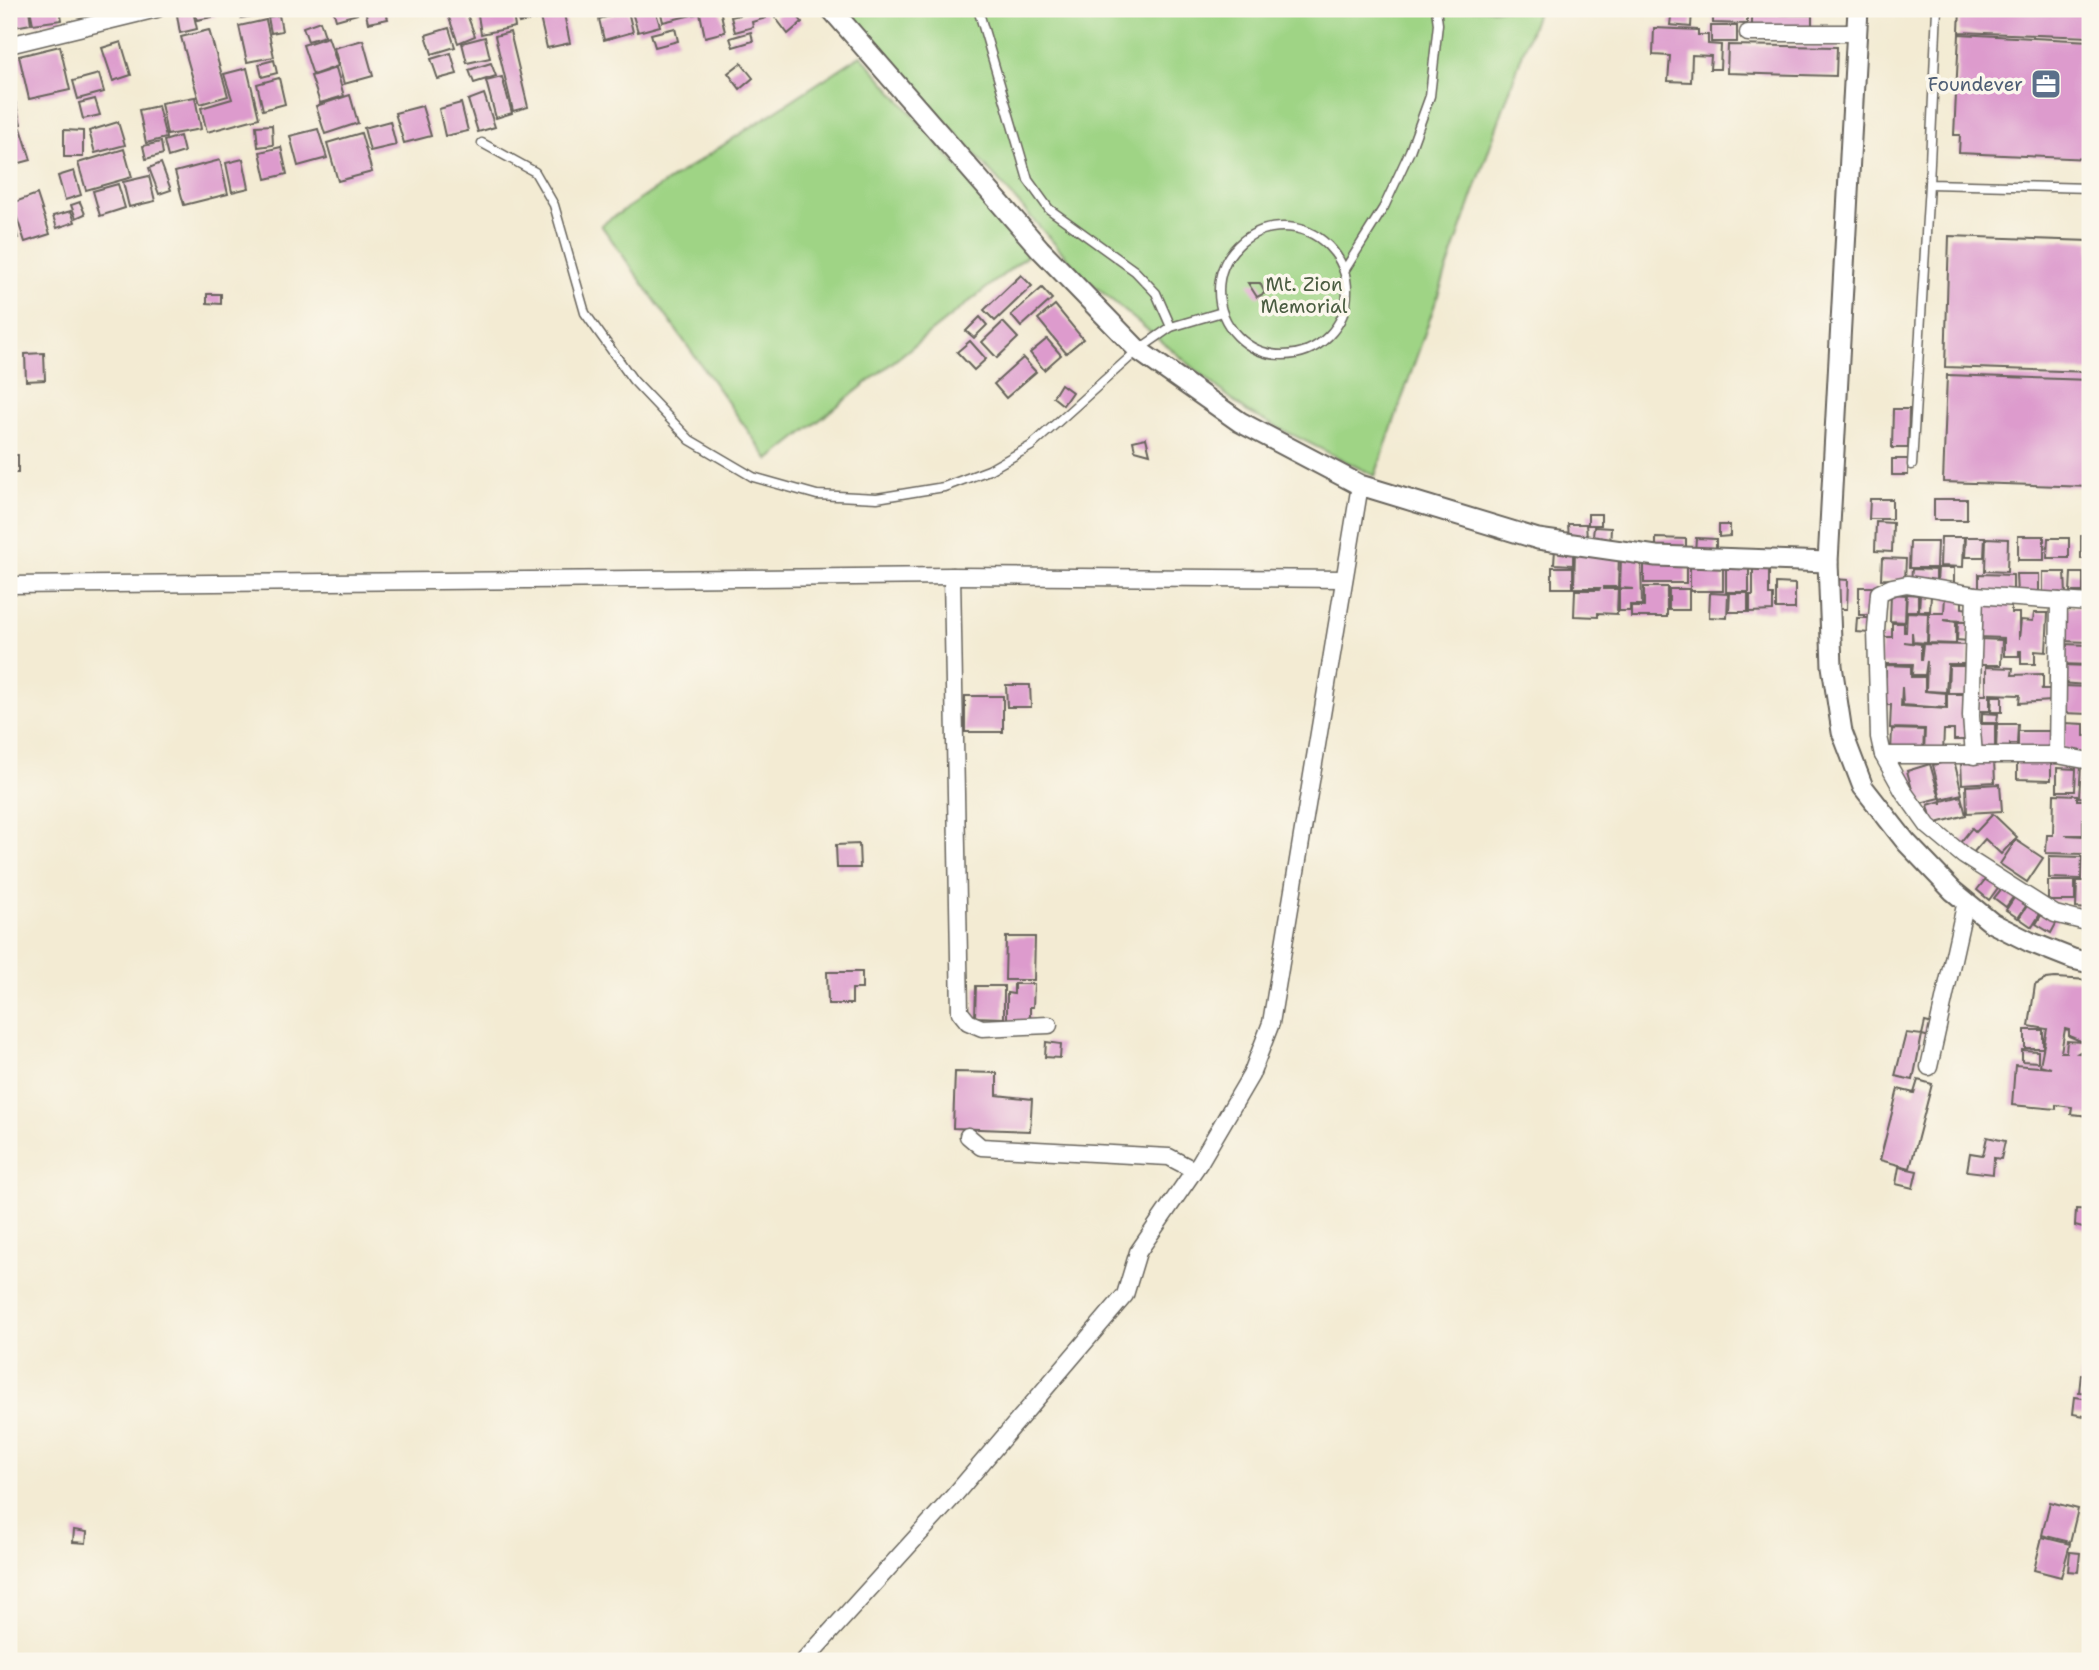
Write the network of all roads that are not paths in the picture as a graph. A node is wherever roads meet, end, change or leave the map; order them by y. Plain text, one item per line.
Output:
1 (157, 9) edge
2 (831, 9) edge
3 (978, 9) edge
4 (1436, 9) edge
5 (1858, 9) edge
6 (1937, 9) edge
7 (1748, 33) dead end
8 (1857, 33) junction
9 (9, 45) edge
10 (482, 143) dead end
11 (1929, 184) junction
12 (2090, 188) edge
13 (1344, 271) junction
14 (1223, 312) junction
15 (1171, 327) junction
16 (1138, 350) junction
17 (1912, 465) dead end
18 (1360, 485) junction
19 (1828, 562) junction
20 (951, 576) junction
21 (1344, 579) junction
22 (9, 585) edge
23 (1975, 595) junction
24 (2059, 601) junction
25 (2090, 603) edge
26 (1883, 755) junction
27 (2057, 755) junction
28 (1973, 756) junction
29 (2090, 761) edge
30 (1966, 901) junction
31 (2090, 923) edge
32 (2090, 963) edge
33 (1049, 1025) dead end
34 (1929, 1067) dead end
35 (968, 1136) dead end
36 (1194, 1170) junction
37 (804, 1661) edge

1 - 9 street
2 - 16 street
3 - 15 lane
4 - 13 lane
5 - 8 street
6 - 11 lane
7 - 8 street
8 - 19 street
10 - 16 lane
11 - 12 lane
11 - 17 lane
13 - 14 lane
13 - 14 lane
14 - 15 lane
15 - 16 lane
16 - 18 street
18 - 19 street
18 - 21 street
19 - 30 street
20 - 21 street
20 - 22 street
20 - 33 street
21 - 36 street
23 - 24 street
23 - 26 street
23 - 28 street
24 - 25 street
24 - 27 street
26 - 28 street
26 - 31 street
27 - 28 street
27 - 29 street
30 - 32 street
30 - 34 street
35 - 36 street
36 - 37 street

